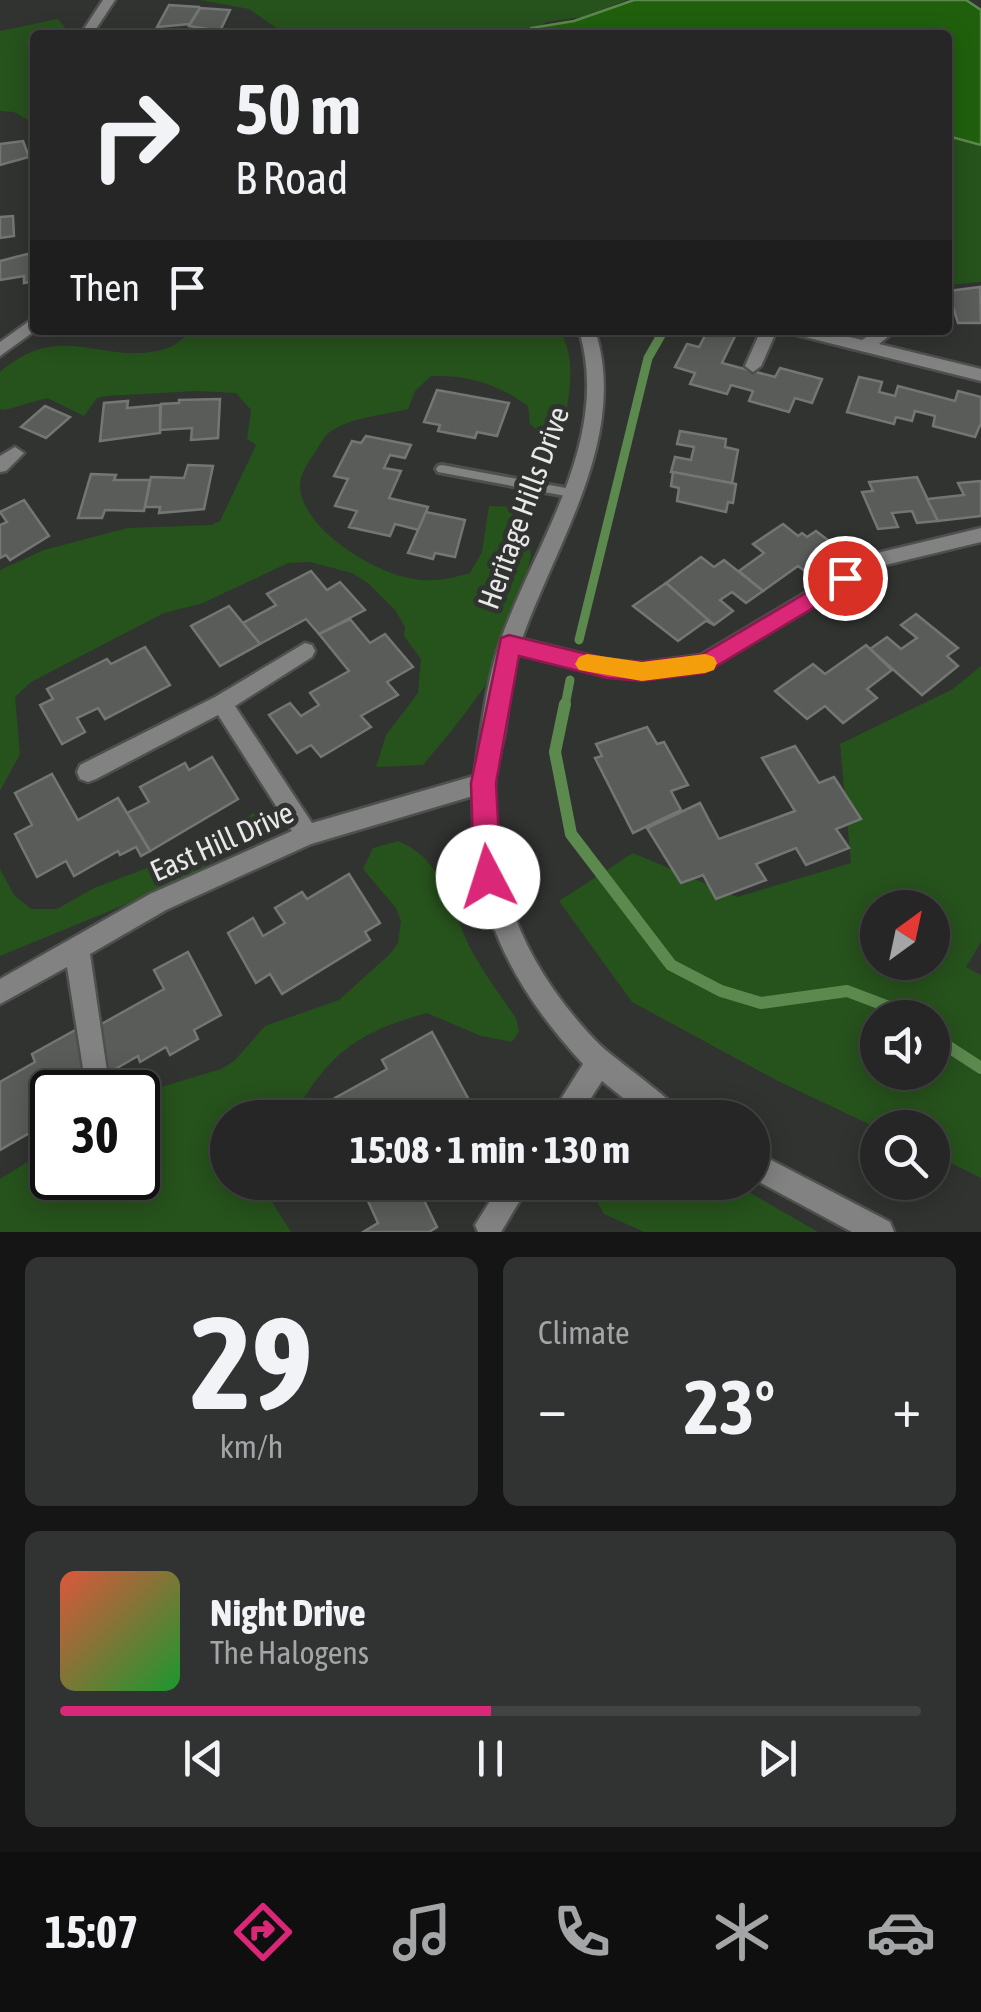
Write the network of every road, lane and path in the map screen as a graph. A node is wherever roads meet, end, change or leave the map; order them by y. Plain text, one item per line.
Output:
1 (108, 0) edge
2 (93, 30) edge
3 (30, 326) edge
4 (588, 335) edge
5 (767, 335) edge
6 (818, 335) edge
7 (881, 335) edge
8 (864, 347) junction
9 (0, 351) edge
10 (754, 366) dead end
11 (981, 375) edge
12 (15, 453) dead end
13 (0, 466) edge
14 (442, 468) dead end
15 (570, 494) junction
16 (981, 535) edge
17 (509, 644) junction
18 (305, 651) dead end
19 (222, 704) junction
20 (88, 772) dead end
21 (484, 783) junction
22 (308, 836) junction
23 (77, 948) junction
24 (0, 992) edge
25 (598, 1064) junction
26 (94, 1070) edge
27 (574, 1100) edge
28 (646, 1100) edge
29 (770, 1173) edge
30 (506, 1200) edge
31 (489, 1225) dead end
32 (880, 1232) edge

1 - 2 street
3 - 9 street
4 - 15 street, Heritage Hills Drive
5 - 10 street
6 - 8 street
7 - 8 street
8 - 11 street
12 - 13 street
14 - 15 lane
15 - 17 street, Heritage Hills Drive
16 - 17 street
17 - 21 street, Heritage Hills Drive
18 - 19 street
19 - 20 street
19 - 22 street
21 - 22 street, East Hill Drive
21 - 25 street, Heritage Hills Drive
22 - 23 street, East Hill Drive
23 - 24 street, East Hill Drive
23 - 26 street
25 - 27 street
25 - 28 street, Heritage Hills Drive
29 - 32 street
30 - 31 street

